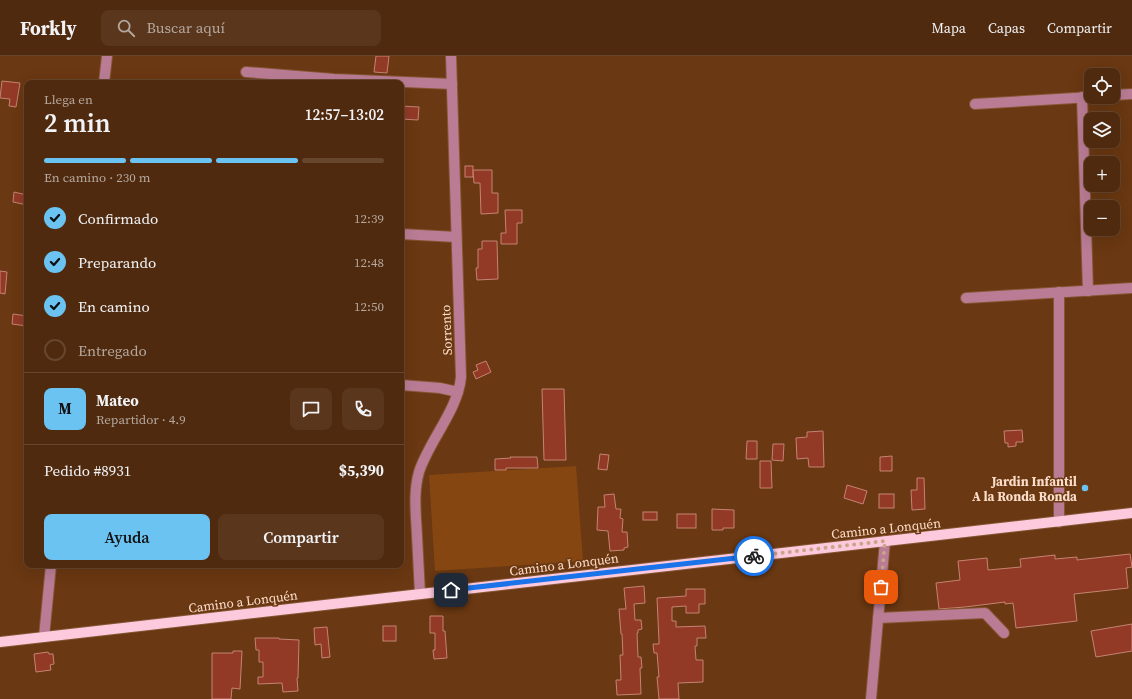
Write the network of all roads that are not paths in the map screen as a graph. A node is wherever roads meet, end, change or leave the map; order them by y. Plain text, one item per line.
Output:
1 (107, 56) edge
2 (451, 56) edge
3 (246, 72) dead end
4 (104, 80) edge
5 (358, 80) edge
6 (404, 82) edge
7 (452, 84) junction
8 (1132, 94) edge
9 (1120, 95) edge
10 (1084, 97) edge
11 (975, 104) dead end
12 (1086, 104) edge
13 (404, 234) edge
14 (456, 237) junction
15 (1132, 288) edge
16 (1088, 291) junction
17 (1059, 292) junction
18 (966, 298) dead end
19 (404, 385) edge
20 (458, 392) junction
21 (1132, 513) edge
22 (1059, 522) junction
23 (885, 541) junction
24 (51, 568) edge
25 (420, 594) junction
26 (878, 618) junction
27 (1004, 633) dead end
28 (44, 637) junction
29 (0, 642) edge
30 (872, 699) edge

1 - 4 street
2 - 7 street, Sorrento
3 - 5 street
6 - 7 street
7 - 14 street, Sorrento
8 - 9 street
10 - 11 street
12 - 16 street
13 - 14 street
14 - 20 street, Sorrento
15 - 16 street
16 - 17 street
17 - 18 street
17 - 22 street
19 - 20 street
20 - 25 street, Sorrento
21 - 22 main road, Camino a Lonquén
22 - 23 main road, Camino a Lonquén
23 - 25 main road, Camino a Lonquén
23 - 26 street
24 - 28 street
25 - 28 main road, Camino a Lonquén
26 - 27 street
26 - 30 street
28 - 29 main road, Camino a Lonquén

